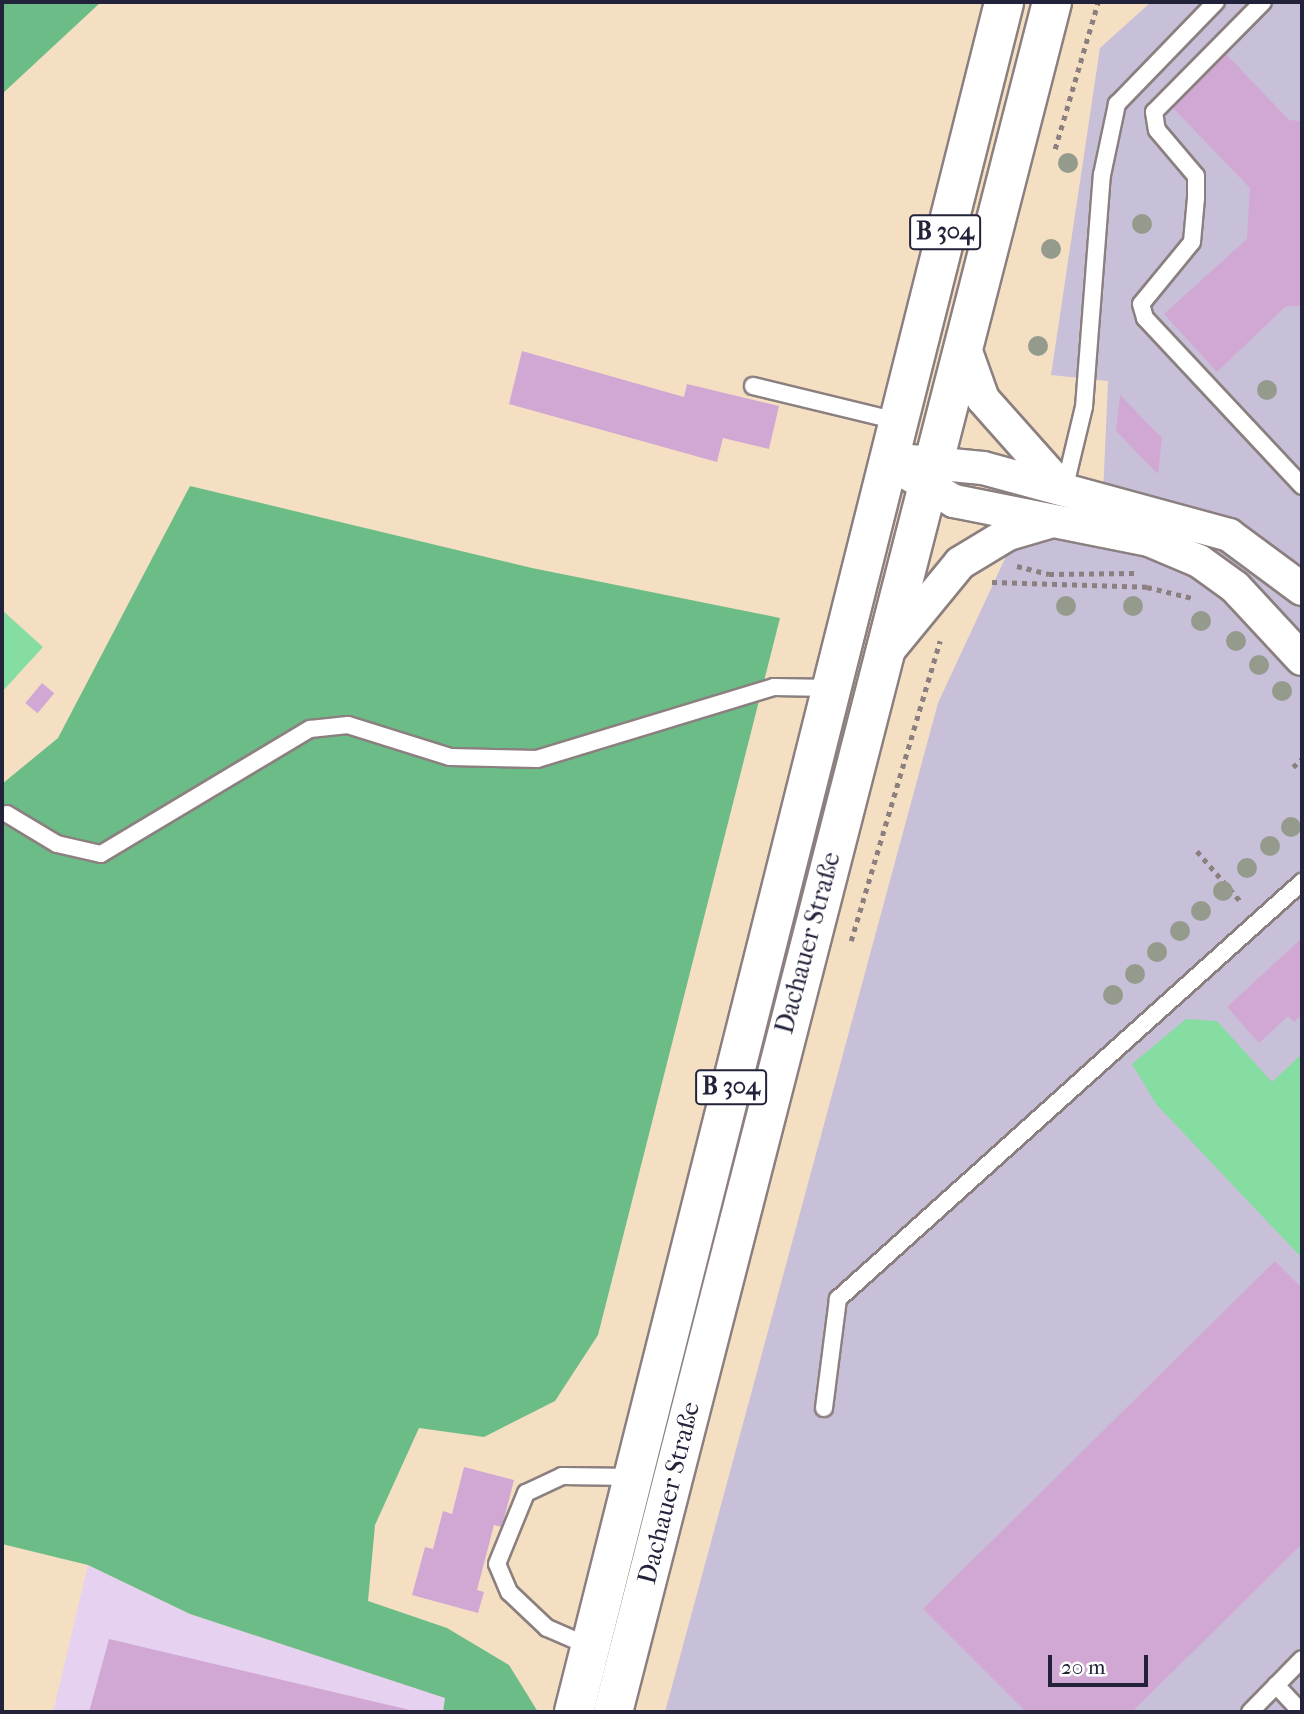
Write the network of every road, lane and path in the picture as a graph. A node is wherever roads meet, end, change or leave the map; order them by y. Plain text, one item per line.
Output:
1 (1004, 2) edge
2 (1052, 2) edge
3 (1216, 2) edge
4 (1263, 2) edge
5 (964, 346) junction
6 (753, 386) dead end
7 (898, 421) junction
8 (888, 462) junction
9 (931, 474) junction
10 (1302, 486) edge
11 (1064, 489) junction
12 (1047, 523) junction
13 (1003, 562) dead end
14 (1142, 573) dead end
15 (985, 580) dead end
16 (1184, 585) dead end
17 (1302, 589) edge
18 (944, 628) dead end
19 (885, 654) junction
20 (1302, 659) edge
21 (831, 688) junction
22 (1302, 759) edge
23 (1293, 767) dead end
24 (7, 814) dead end
25 (1197, 851) dead end
26 (1302, 883) edge
27 (1259, 922) junction
28 (849, 948) dead end
29 (824, 1408) dead end
30 (633, 1477) junction
31 (591, 1647) junction
32 (1302, 1659) edge
33 (1276, 1685) junction
34 (574, 1712) edge
35 (613, 1712) edge
36 (1250, 1712) edge
37 (1301, 1712) edge

1 - 7 main road, Dachauer Straße / B 304
2 - 5 main road, Dachauer Straße / B 304
3 - 11 lane
4 - 10 lane
5 - 9 main road, Dachauer Straße / B 304
5 - 11 street
6 - 7 lane
7 - 8 main road, Dachauer Straße / B 304
8 - 9 street
8 - 21 main road, Dachauer Straße / B 304
9 - 11 street
9 - 12 street
9 - 19 main road, Dachauer Straße / B 304
11 - 17 street
12 - 19 street
12 - 20 street
13 - 14 path
15 - 16 path
18 - 28 path
19 - 35 main road, Dachauer Straße / B 304
21 - 24 lane
21 - 30 main road, Dachauer Straße / B 304
22 - 23 path
25 - 27 path
26 - 27 lane
27 - 29 lane
30 - 31 main road, Dachauer Straße / B 304
30 - 31 lane
31 - 34 main road, Dachauer Straße / B 304
32 - 33 lane
33 - 36 lane
33 - 37 lane

